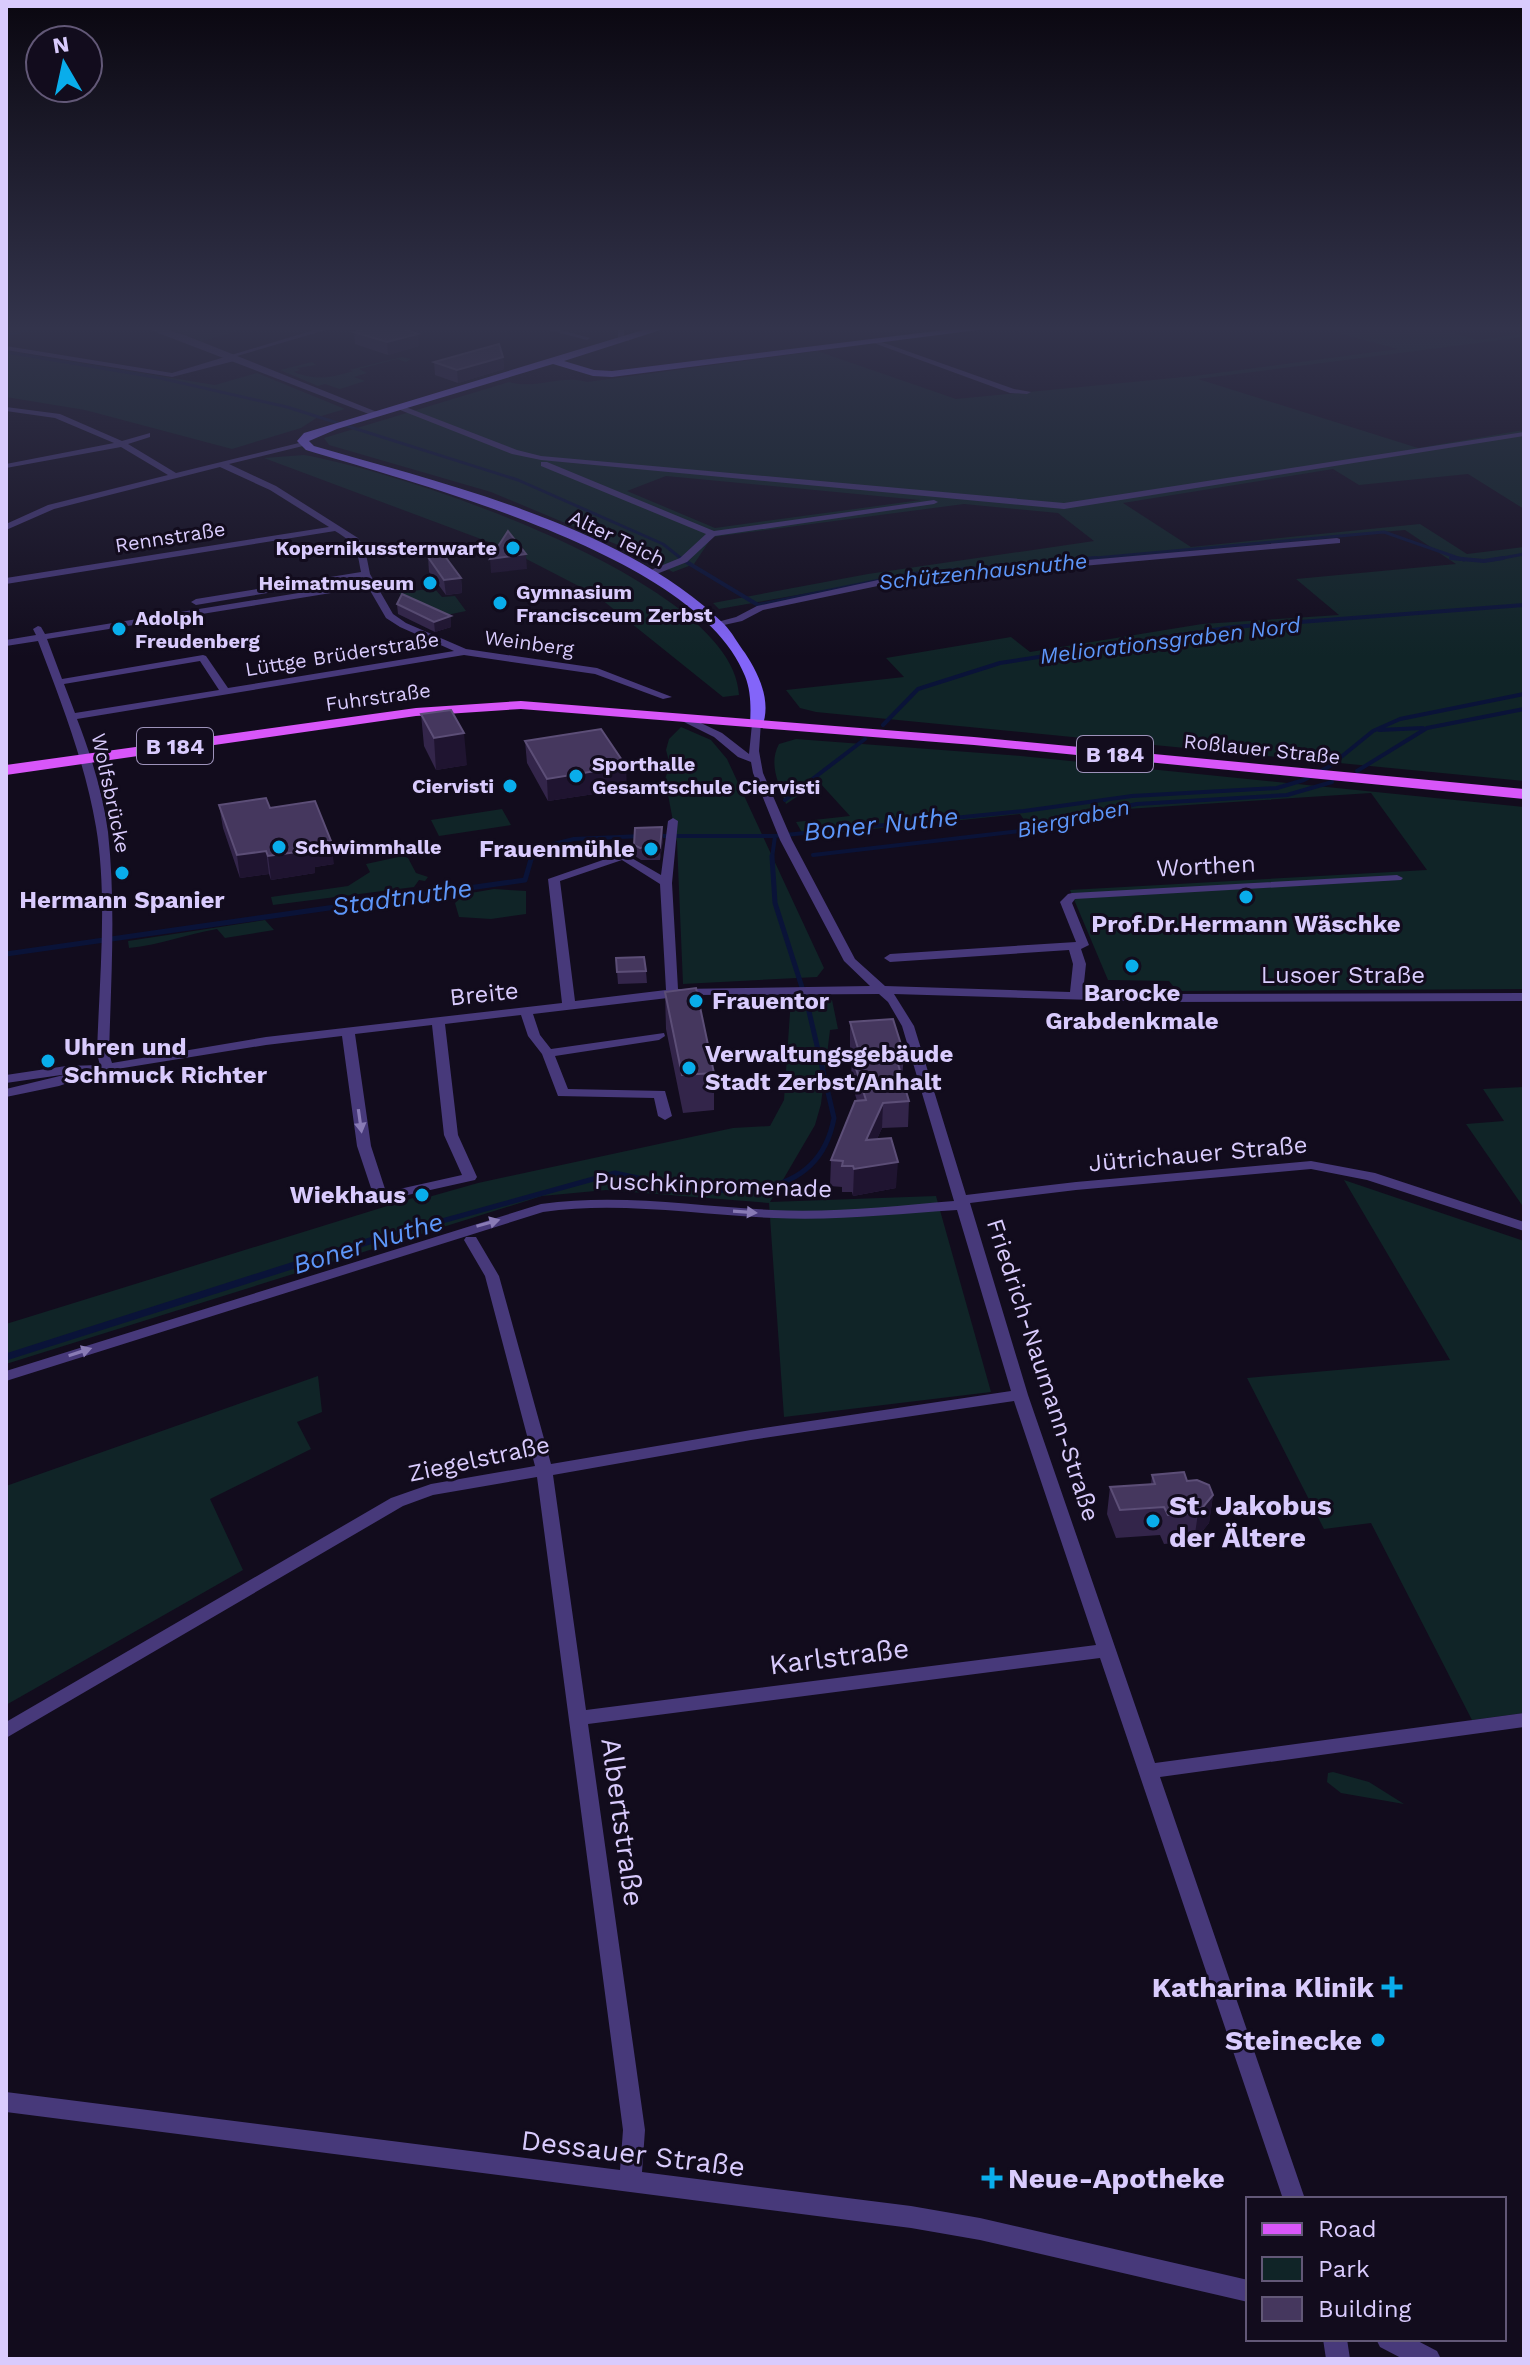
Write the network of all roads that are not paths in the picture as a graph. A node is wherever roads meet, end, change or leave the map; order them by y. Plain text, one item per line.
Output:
1 (104, 436) edge
2 (143, 436) edge
3 (307, 436) edge
4 (475, 436) edge
5 (1509, 436) edge
6 (304, 443) junction
7 (122, 444) junction
8 (541, 458) junction
9 (221, 464) junction
10 (6, 466) edge
11 (175, 476) junction
12 (945, 497) junction
13 (6, 528) edge
14 (339, 528) junction
15 (713, 534) junction
16 (1337, 541) dead end
17 (649, 574) junction
18 (368, 579) junction
19 (6, 581) edge
20 (715, 624) junction
21 (40, 633) junction
22 (6, 634) edge
23 (6, 643) edge
24 (464, 652) junction
25 (59, 682) junction
26 (225, 692) junction
27 (667, 697) dead end
28 (72, 717) junction
29 (684, 718) junction
30 (757, 724) junction
31 (86, 759) junction
32 (755, 760) junction
33 (6, 770) edge
34 (1524, 794) edge
35 (672, 831) dead end
36 (1397, 878) dead end
37 (666, 883) junction
38 (1078, 946) junction
39 (890, 958) dead end
40 (882, 990) junction
41 (672, 992) junction
42 (1076, 996) junction
43 (1524, 997) edge
44 (569, 1007) junction
45 (526, 1012) junction
46 (438, 1021) junction
47 (659, 1036) dead end
48 (348, 1037) junction
49 (548, 1053) junction
50 (107, 1067) junction
51 (92, 1070) junction
52 (6, 1079) edge
53 (6, 1093) edge
54 (665, 1116) dead end
55 (963, 1202) junction
56 (1524, 1227) edge
57 (471, 1240) dead end
58 (6, 1376) edge
59 (1020, 1395) junction
60 (544, 1469) junction
61 (1107, 1650) junction
62 (579, 1718) junction
63 (1524, 1720) edge
64 (6, 1731) edge
65 (1150, 1771) junction
66 (6, 2102) edge
67 (630, 2183) junction
68 (1293, 2197) edge
69 (1246, 2291) edge
70 (1392, 2341) edge
71 (1429, 2359) edge

1 - 7 street
2 - 7 street
3 - 6 main road
4 - 8 street
5 - 12 street
6 - 9 street
6 - 17 main road, Alter Teich
7 - 10 street
7 - 11 street
8 - 12 street
8 - 15 street
9 - 11 street
9 - 14 street
11 - 13 street
12 - 15 street
14 - 18 street, Weinberg
14 - 19 street, Rennstraße
15 - 17 street
16 - 20 street
17 - 20 main road, Alter Teich
18 - 21 street
18 - 24 street, Weinberg
20 - 30 main road, Alter Teich
21 - 22 street
21 - 23 street
21 - 25 street, Wolfsbrücke
24 - 26 street, Lüttge Brüderstraße
24 - 27 street, Weinberg
25 - 26 street, Lüttge Brüderstraße
25 - 28 street, Wolfsbrücke
26 - 28 street, Lüttge Brüderstraße
28 - 31 street, Wolfsbrücke
29 - 30 main road, Fuhrstraße / B 184
29 - 31 main road, Fuhrstraße / B 184
29 - 32 street
30 - 32 street, Alter Teich
30 - 34 main road, Roßlauer Straße / B 184
31 - 33 main road, Fuhrstraße / B 184
31 - 50 street, Wolfsbrücke
32 - 40 street, Alter Teich
35 - 37 street
36 - 38 street, Worthen
37 - 41 street
37 - 44 street
38 - 39 street
38 - 42 street
40 - 41 street, Breite
40 - 42 street, Breite
40 - 55 street, Friedrich-Naumann-Straße
41 - 44 street, Breite
42 - 43 street, Lusoer Straße
44 - 45 street, Breite
45 - 46 street, Breite
45 - 49 street
46 - 48 street, Breite
48 -> 46 street
47 - 49 street
48 - 50 street, Breite
49 - 54 street
50 - 51 street, Breite
51 - 52 street, Breite
51 - 53 street, Breite
55 - 56 street, Jütrichauer Straße
58 -> 55 street, Puschkinpromenade
55 - 59 street, Friedrich-Naumann-Straße
57 - 60 street, Albertstraße
59 - 60 street, Ziegelstraße
59 - 61 street, Friedrich-Naumann-Straße
60 - 62 street, Albertstraße
60 - 64 street, Ziegelstraße
61 - 62 street, Karlstraße
61 - 65 street, Friedrich-Naumann-Straße
62 - 67 street, Albertstraße
63 - 65 street
65 - 68 street, Friedrich-Naumann-Straße
66 - 67 street, Dessauer Straße
67 - 69 street, Dessauer Straße
70 - 71 street

